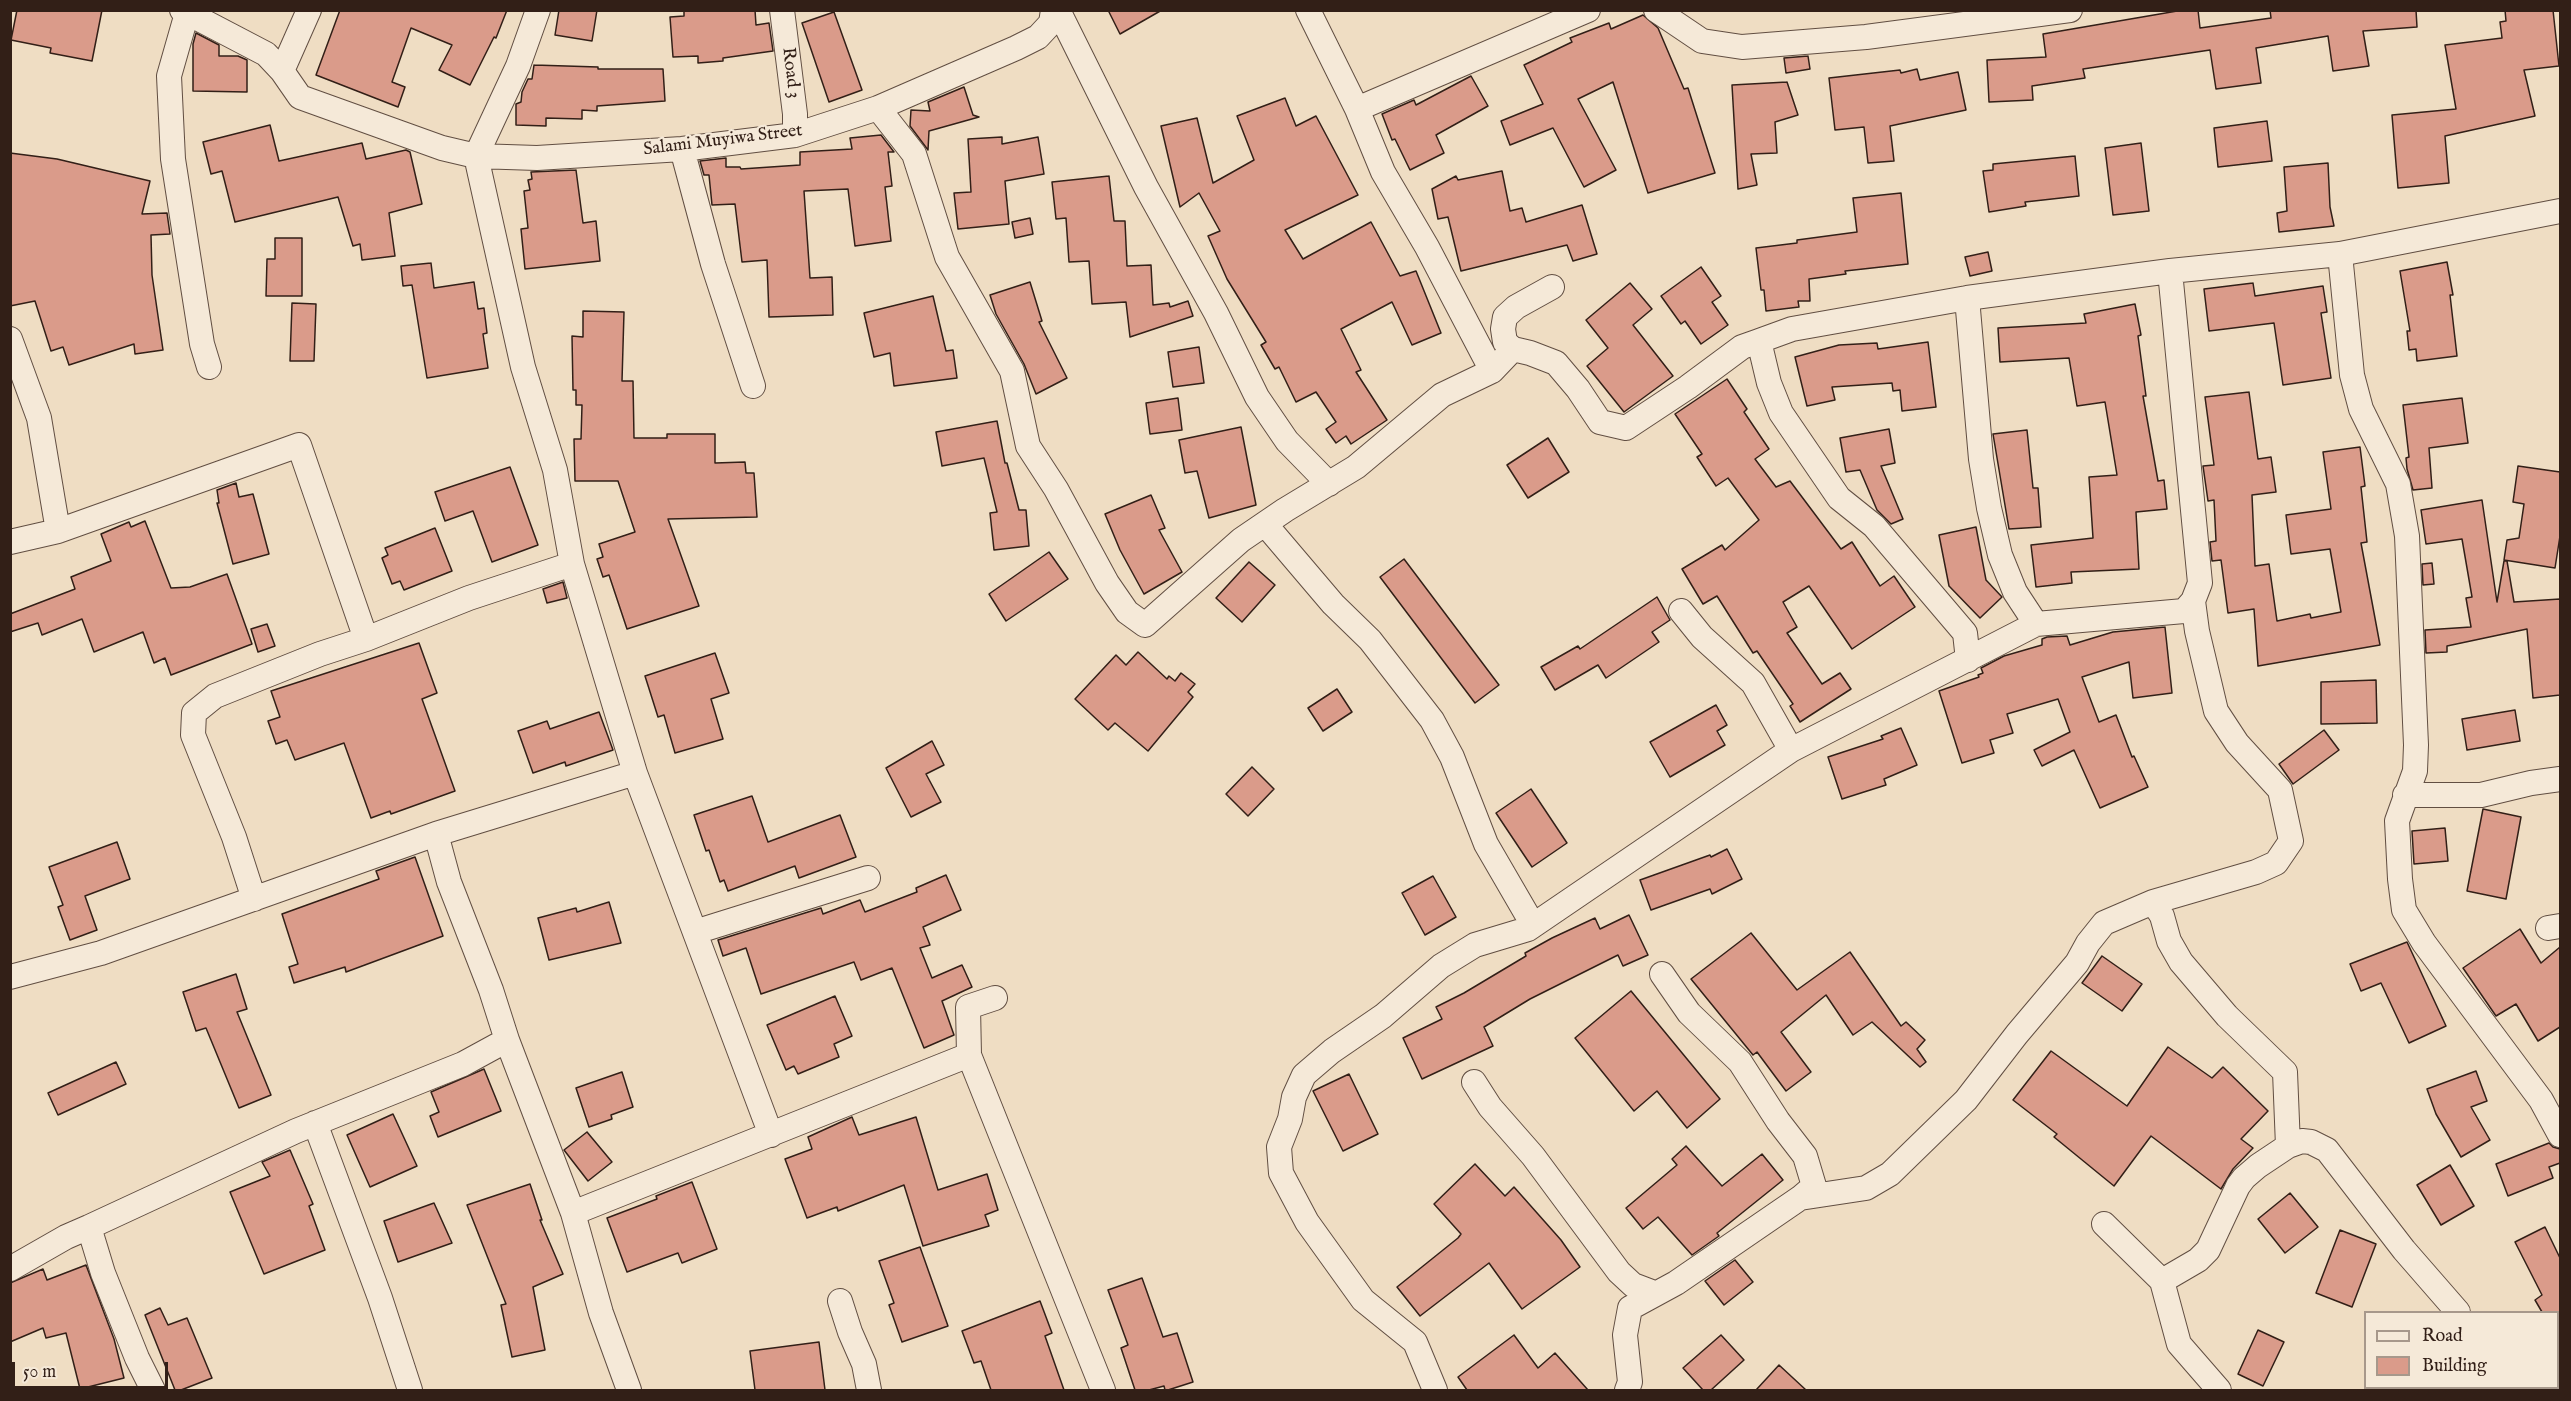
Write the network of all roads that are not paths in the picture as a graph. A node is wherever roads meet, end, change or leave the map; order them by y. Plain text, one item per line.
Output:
1 (309, 10) edge
2 (538, 10) edge
3 (782, 10) edge
4 (1055, 10) edge
5 (1308, 10) edge
6 (1588, 10) edge
7 (1656, 10) edge
8 (2070, 10) edge
9 (184, 12) edge
10 (282, 71) junction
11 (878, 108) junction
12 (1357, 109) junction
13 (795, 135) junction
14 (682, 150) junction
15 (476, 156) junction
16 (2560, 211) edge
17 (2340, 254) junction
18 (2170, 271) junction
19 (1552, 287) dead end
20 (1967, 298) junction
21 (10, 339) edge
22 (1759, 341) junction
23 (1513, 349) junction
24 (209, 367) dead end
25 (1492, 371) junction
26 (753, 386) dead end
27 (1329, 484) junction
28 (1264, 524) junction
29 (58, 531) junction
30 (10, 542) edge
31 (572, 564) junction
32 (2193, 601) junction
33 (1681, 611) dead end
34 (2036, 624) junction
35 (366, 639) junction
36 (1968, 660) junction
37 (1791, 750) junction
38 (635, 773) junction
39 (2560, 779) edge
40 (2405, 795) junction
41 (436, 834) junction
42 (868, 878) dead end
43 (254, 899) junction
44 (2153, 902) junction
45 (1533, 925) junction
46 (695, 932) junction
47 (1662, 974) dead end
48 (10, 977) edge
49 (995, 998) dead end
50 (507, 1040) junction
51 (969, 1055) junction
52 (1474, 1082) dead end
53 (315, 1123) junction
54 (771, 1135) junction
55 (2560, 1135) edge
56 (2288, 1146) junction
57 (1800, 1198) junction
58 (573, 1213) junction
59 (2104, 1224) dead end
60 (89, 1227) junction
61 (10, 1269) edge
62 (2162, 1281) junction
63 (1639, 1295) junction
64 (840, 1301) dead end
65 (2457, 1311) edge
66 (1633, 1388) edge
67 (153, 1390) edge
68 (410, 1390) edge
69 (629, 1390) edge
70 (868, 1390) edge
71 (1103, 1390) edge
72 (1436, 1390) edge
73 (2218, 1390) edge

1 - 10 street
2 - 15 street
3 - 13 street, Road 3
4 - 11 street, Salami Muyiwa Street
4 - 27 street
5 - 12 street
6 - 12 street
7 - 8 street
9 - 10 street, Salami Muyiwa Street
9 - 24 street
10 - 15 street, Salami Muyiwa Street
11 - 13 street, Salami Muyiwa Street
11 - 28 street
12 - 25 street
13 - 14 street, Salami Muyiwa Street
14 - 15 street, Salami Muyiwa Street
14 - 26 street
15 - 31 street
16 - 17 street
17 - 18 street
17 - 40 street
18 - 20 street
18 - 32 street
19 - 23 street
20 - 22 street
20 - 34 street
21 - 29 street
22 - 23 street
22 - 36 street
23 - 25 street
25 - 27 street
27 - 28 street
28 - 45 street
29 - 30 street
29 - 35 street
31 - 35 street
31 - 38 street
32 - 34 street
32 - 44 street
33 - 37 street
34 - 36 street
35 - 43 street
36 - 37 street
37 - 45 street
38 - 41 street
38 - 46 street
39 - 40 street
40 - 55 street
41 - 43 street
41 - 50 street
42 - 46 street
43 - 48 street
44 - 56 street
44 - 57 street
45 - 72 street
46 - 54 street
47 - 57 street
49 - 51 street
50 - 53 street
50 - 58 street
51 - 54 street
51 - 71 street
52 - 63 street
53 - 60 street
53 - 68 street
54 - 58 street
56 - 62 street
56 - 65 street
57 - 63 street
58 - 69 street
59 - 62 street
60 - 61 street
60 - 67 street
62 - 73 street
63 - 66 street
64 - 70 street

